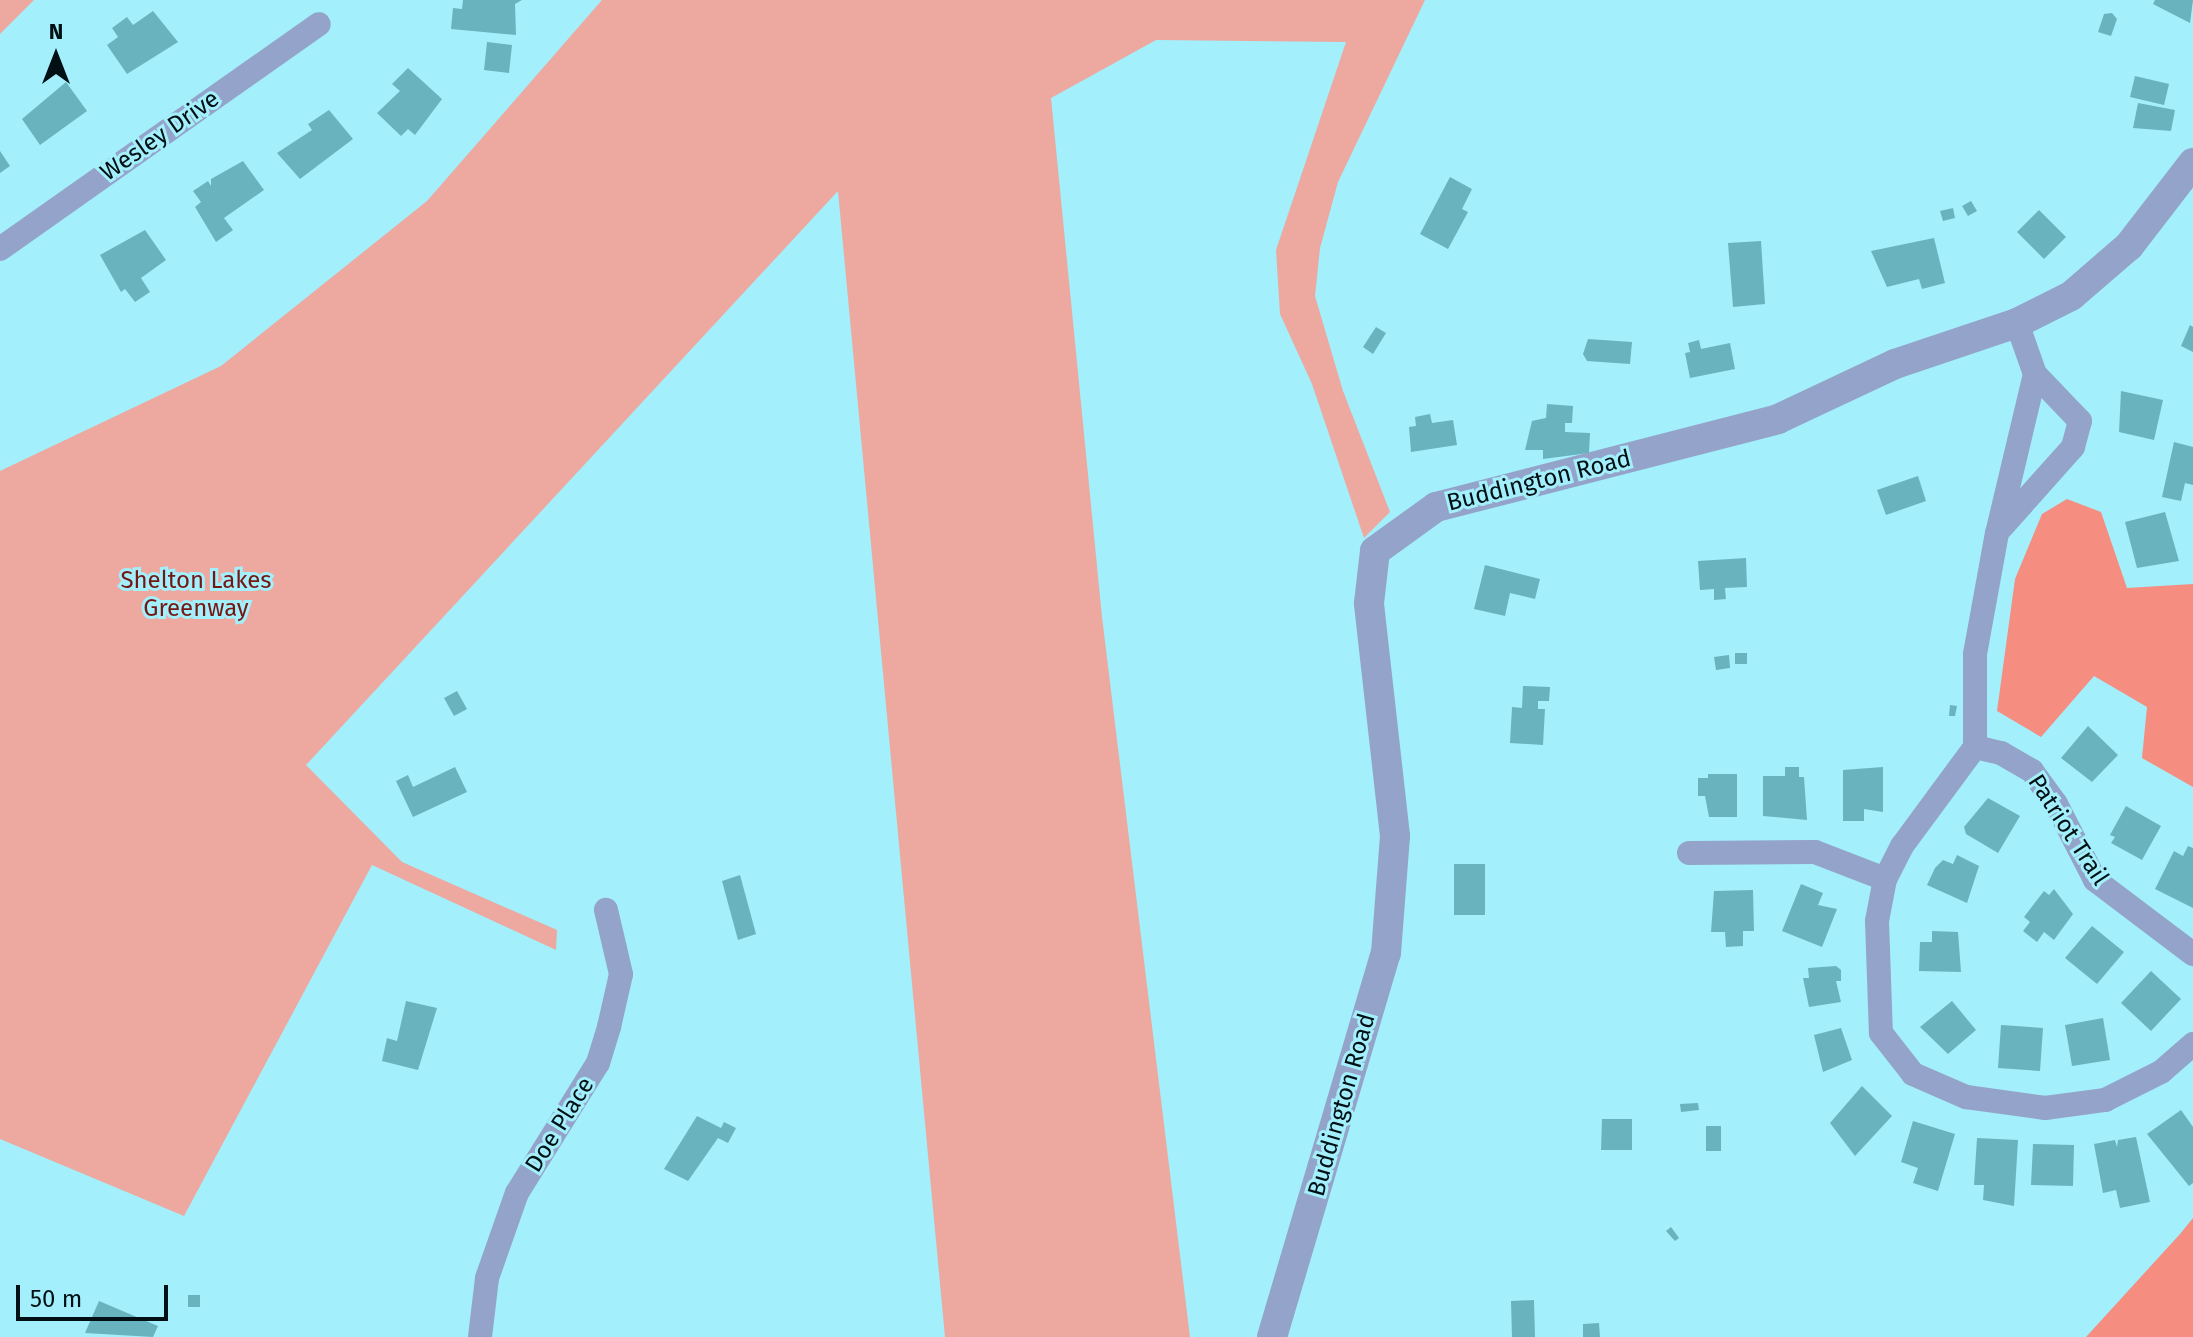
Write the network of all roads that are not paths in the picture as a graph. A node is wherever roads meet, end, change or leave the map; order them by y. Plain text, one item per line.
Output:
1 (319, 24) dead end
2 (2193, 163) edge
3 (0, 249) edge
4 (2017, 323) junction
5 (2035, 374) junction
6 (2018, 444) junction
7 (2057, 464) junction
8 (1997, 533) junction
9 (1975, 747) junction
10 (1689, 853) dead end
11 (1885, 879) junction
12 (606, 910) dead end
13 (2193, 954) edge
14 (2193, 1044) edge
15 (480, 1337) edge
16 (1272, 1337) edge

1 - 3 street, Wesley Drive
2 - 4 street, Buddington Road
4 - 5 street
4 - 16 street, Buddington Road
5 - 6 street
5 - 7 street
6 - 7 street
6 - 8 street
7 - 8 street
8 - 9 street
9 - 11 street
9 - 13 street, Patriot Trail
10 - 11 street
11 - 14 street
12 - 15 street, Doe Place

